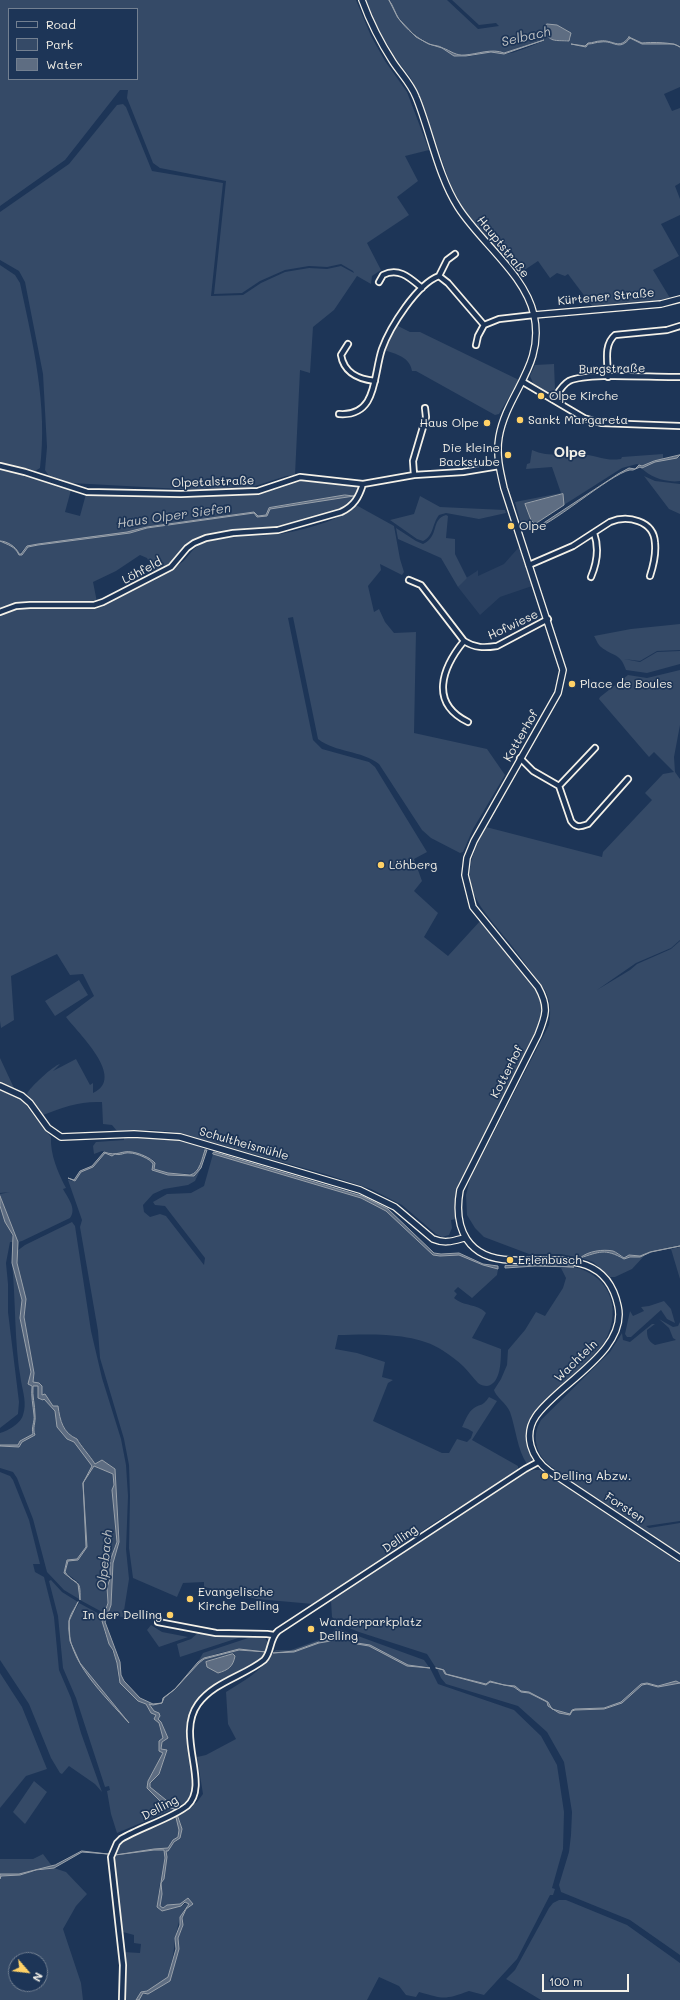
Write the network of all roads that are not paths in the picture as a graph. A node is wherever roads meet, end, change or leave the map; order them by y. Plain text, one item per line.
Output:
1 (362, 0) edge
2 (455, 254) dead end
3 (439, 276) junction
4 (379, 282) dead end
5 (422, 288) junction
6 (680, 299) edge
7 (534, 315) junction
8 (484, 325) junction
9 (680, 326) edge
10 (348, 344) dead end
11 (476, 345) dead end
12 (608, 377) junction
13 (680, 377) edge
14 (375, 381) junction
15 (523, 382) junction
16 (554, 400) junction
17 (425, 408) dead end
18 (339, 414) dead end
19 (680, 426) edge
20 (0, 466) edge
21 (499, 466) junction
22 (414, 475) junction
23 (363, 484) junction
24 (594, 533) junction
25 (529, 564) junction
26 (650, 576) dead end
27 (591, 577) dead end
28 (410, 580) dead end
29 (0, 612) edge
30 (548, 619) junction
31 (464, 641) junction
32 (468, 722) dead end
33 (595, 748) dead end
34 (520, 758) junction
35 (628, 779) dead end
36 (559, 786) junction
37 (0, 1086) edge
38 (464, 1238) junction
39 (538, 1462) junction
40 (680, 1558) edge
41 (158, 1622) dead end
42 (274, 1636) junction
43 (122, 2000) edge

1 - 7 street, Hauptstraße
2 - 3 street
3 - 5 street
3 - 8 street
4 - 5 street
5 - 14 street
6 - 7 street, Kürtener Straße
7 - 8 street
7 - 15 street, Hauptstraße
8 - 11 street
9 - 12 street
10 - 14 street
12 - 13 street, Burgstraße
12 - 16 street, Burgstraße
14 - 18 street
15 - 16 street
15 - 21 street, Hauptstraße
16 - 19 street
17 - 22 street
20 - 23 street, Olpetalstraße
21 - 22 street, Olpetalstraße
21 - 25 street, Hauptstraße
22 - 23 street, Olpetalstraße
23 - 29 street, Löhfeld
24 - 25 street
24 - 26 street
24 - 27 street
25 - 30 street, Hauptstraße
28 - 31 street
30 - 31 street, Hofwiese
30 - 34 street, Kotterhof
31 - 32 street
33 - 36 street
34 - 36 street
34 - 38 street, Kotterhof
35 - 36 street
37 - 38 street, Schultheismühle
38 - 39 street, Wachteln
39 - 40 street, Forsten
39 - 42 street, Delling
41 - 42 street
42 - 43 street, Delling

